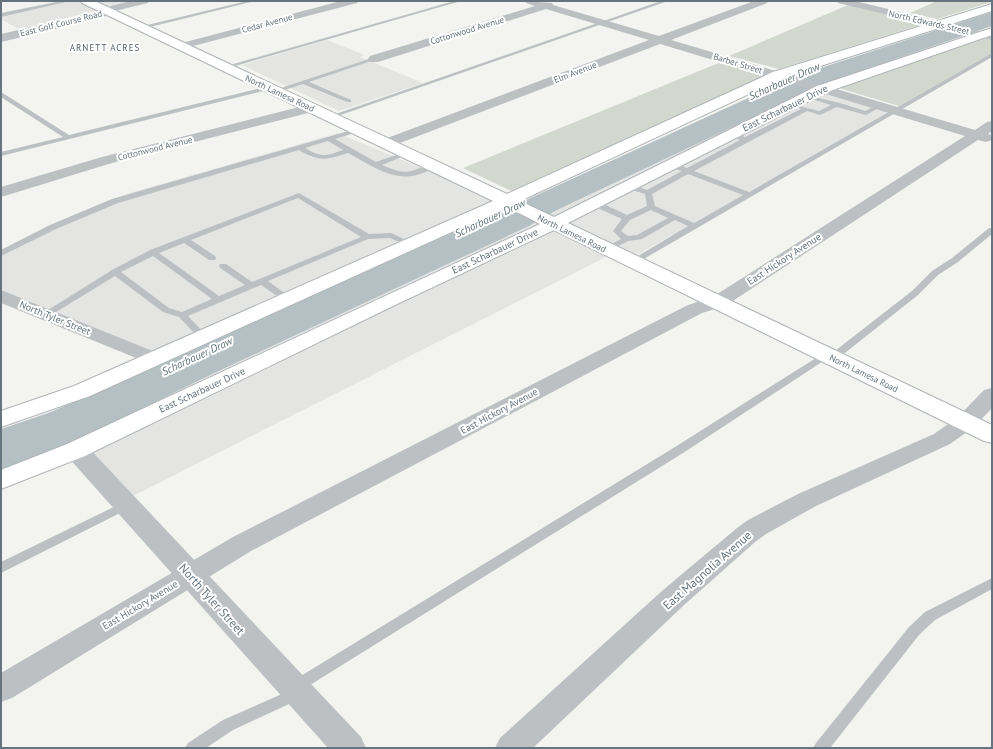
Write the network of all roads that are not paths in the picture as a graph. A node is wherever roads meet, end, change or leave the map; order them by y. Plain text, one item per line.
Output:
1 (68, 1) edge
2 (86, 1) edge
3 (144, 1) edge
4 (253, 1) edge
5 (353, 1) edge
6 (459, 1) edge
7 (530, 1) edge
8 (560, 1) edge
9 (666, 1) edge
10 (763, 1) edge
11 (842, 1) edge
12 (545, 6) junction
13 (992, 8) edge
14 (108, 11) junction
15 (1, 16) edge
16 (602, 23) junction
17 (939, 24) junction
18 (142, 27) junction
19 (989, 34) edge
20 (1, 38) edge
21 (661, 40) junction
22 (182, 46) junction
23 (992, 55) edge
24 (374, 59) joint
25 (226, 67) junction
26 (778, 76) junction
27 (303, 82) junction
28 (822, 89) junction
29 (272, 90) junction
30 (1, 94) edge
31 (850, 97) junction
32 (349, 101) dead end
33 (807, 102) junction
34 (836, 105) junction
35 (879, 106) junction
36 (311, 108) junction
37 (895, 111) junction
38 (330, 117) junction
39 (359, 130) junction
40 (987, 133) edge
41 (731, 134) junction
42 (69, 138) junction
43 (331, 140) junction
44 (746, 140) junction
45 (386, 143) junction
46 (301, 148) junction
47 (349, 150) junction
48 (407, 153) junction
49 (1, 154) edge
50 (376, 165) junction
51 (671, 165) junction
52 (433, 166) junction
53 (688, 171) junction
54 (629, 186) junction
55 (1, 192) edge
56 (648, 194) junction
57 (748, 194) junction
58 (508, 202) junction
59 (594, 203) junction
60 (651, 206) junction
61 (675, 217) junction
62 (627, 218) junction
63 (549, 222) junction
64 (694, 226) junction
65 (992, 230) edge
66 (367, 237) junction
67 (626, 239) junction
68 (185, 240) junction
69 (411, 244) junction
70 (606, 249) junction
71 (153, 252) junction
72 (1, 253) edge
73 (212, 258) dead end
74 (632, 262) junction
75 (223, 266) dead end
76 (115, 272) junction
77 (262, 281) junction
78 (252, 286) junction
79 (1, 296) edge
80 (287, 299) junction
81 (219, 300) junction
82 (718, 302) junction
83 (19, 304) junction
84 (1, 314) edge
85 (45, 315) junction
86 (182, 316) junction
87 (203, 337) junction
88 (830, 356) junction
89 (153, 358) junction
90 (992, 395) edge
91 (1, 419) edge
92 (966, 422) junction
93 (992, 435) edge
94 (76, 450) junction
95 (1, 480) edge
96 (126, 504) junction
97 (1, 568) edge
98 (190, 575) junction
99 (992, 583) edge
100 (1, 689) edge
101 (296, 691) junction
102 (192, 748) edge
103 (349, 748) edge
104 (511, 748) edge
105 (821, 748) edge

1 - 15 lane
2 - 14 main road, North Lamesa Road
3 - 14 street, East Golf Course Road
4 - 18 lane
5 - 22 street, Cedar Avenue
6 - 25 lane
7 - 12 street, Barber Street
8 - 12 street, Cottonwood Avenue
9 - 16 lane
10 - 21 street, Elm Avenue
11 - 17 street, North Edwards Street
12 - 16 street, Barber Street
12 - 24 street, Cottonwood Avenue
13 - 17 main road
14 - 18 main road, North Lamesa Road
14 - 20 street, East Golf Course Road
16 - 21 street, Barber Street
16 - 38 lane
17 - 19 street, North Edwards Street
17 - 26 main road
18 - 22 main road, North Lamesa Road
19 - 28 main road, East Scharbauer Drive
21 - 26 street, Barber Street
21 - 45 street, Elm Avenue
22 - 25 main road, North Lamesa Road
23 - 37 lane
24 - 27 lane
25 - 29 main road, North Lamesa Road
26 - 28 street, Barber Street
26 - 58 main road
27 - 29 lane
27 - 32 lane
28 - 31 street, Barber Street
28 - 33 main road, East Scharbauer Drive
29 - 36 main road, North Lamesa Road
29 - 42 lane
30 - 42 lane
31 - 34 lane
31 - 35 street, Barber Street
33 - 34 lane
33 - 34 lane
33 - 41 main road, East Scharbauer Drive
33 - 44 lane
34 - 35 lane
35 - 37 street, Barber Street
36 - 38 main road, North Lamesa Road
36 - 55 street, Cottonwood Avenue
37 - 40 street, Barber Street
37 - 57 lane
38 - 39 main road, North Lamesa Road
39 - 43 lane
39 - 45 main road, North Lamesa Road
40 - 82 street, East Hickory Avenue
41 - 44 lane
41 - 51 main road, East Scharbauer Drive
42 - 49 lane
43 - 46 lane
43 - 47 lane
44 - 53 lane
45 - 48 main road, North Lamesa Road
46 - 47 lane
46 - 72 lane
47 - 50 lane
48 - 50 lane
48 - 52 main road, North Lamesa Road
50 - 52 lane
51 - 53 lane
51 - 54 main road, East Scharbauer Drive
52 - 58 main road, North Lamesa Road
53 - 56 lane
53 - 57 lane
54 - 56 lane
54 - 59 main road, East Scharbauer Drive
56 - 60 lane
57 - 64 lane
58 - 63 main road, North Lamesa Road
58 - 69 main road
59 - 62 lane
59 - 63 main road, East Scharbauer Drive
60 - 61 lane
60 - 62 lane
61 - 64 lane
61 - 67 lane
62 - 67 lane
63 - 70 main road, North Lamesa Road
63 - 94 main road, East Scharbauer Drive
64 - 74 lane
65 - 88 lane
66 - 68 lane
66 - 69 lane
66 - 77 lane
67 - 70 lane
68 - 71 lane
68 - 73 lane
69 - 80 main road
70 - 74 main road, North Lamesa Road
71 - 76 lane
71 - 81 lane
74 - 82 main road, North Lamesa Road
75 - 78 lane
76 - 85 lane
76 - 86 lane
77 - 78 lane
77 - 80 lane
78 - 81 lane
79 - 83 street, North Tyler Street
80 - 87 main road
81 - 86 lane
82 - 88 main road, North Lamesa Road
82 - 98 street, East Hickory Avenue
83 - 84 street
83 - 85 street, North Tyler Street
85 - 89 street, North Tyler Street
86 - 87 lane
87 - 89 main road
88 - 92 main road, North Lamesa Road
88 - 101 lane
89 - 91 main road
90 - 92 street, East Magnolia Avenue
92 - 93 main road, North Lamesa Road
92 - 104 street, East Magnolia Avenue
94 - 95 main road, East Scharbauer Drive
94 - 96 street, North Tyler Street
96 - 97 lane
96 - 98 street, North Tyler Street
98 - 100 street, East Hickory Avenue
98 - 101 street, North Tyler Street
99 - 105 lane
101 - 102 lane
101 - 103 street, North Tyler Street

